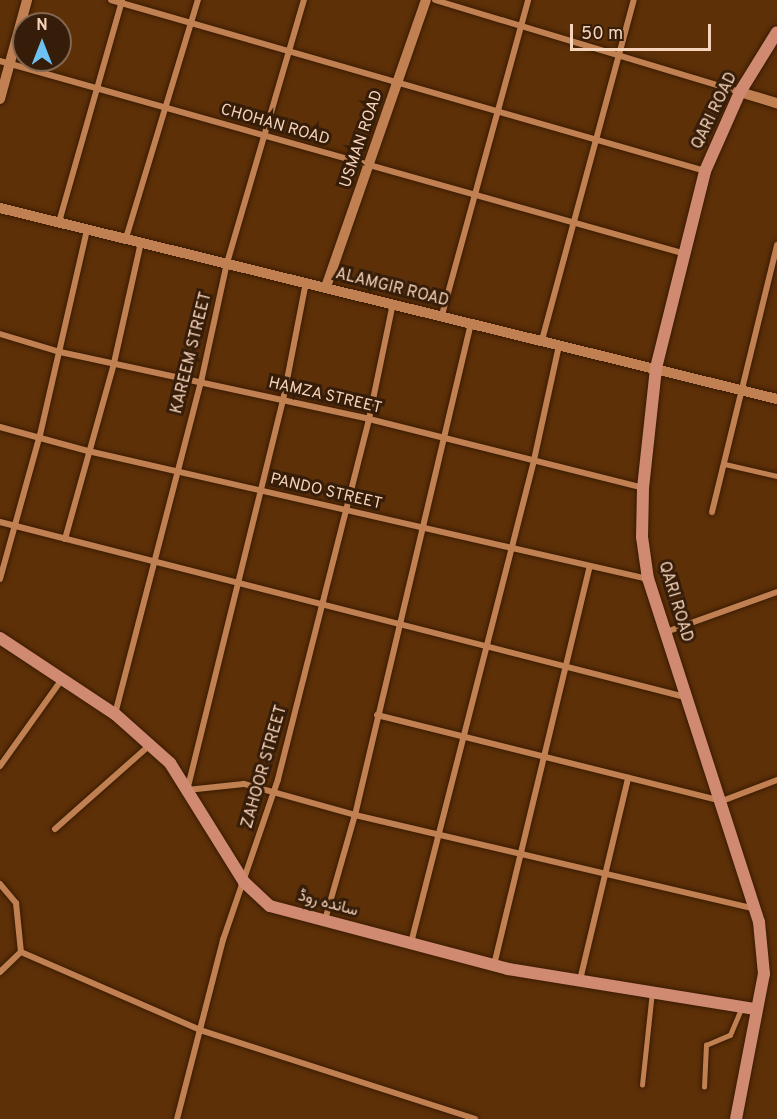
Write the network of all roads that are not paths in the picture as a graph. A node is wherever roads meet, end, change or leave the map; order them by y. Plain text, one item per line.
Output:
1 (27, 0) edge
2 (111, 0) edge
3 (198, 0) edge
4 (304, 0) edge
5 (426, 0) edge
6 (435, 0) edge
7 (528, 0) edge
8 (634, 0) edge
9 (122, 2) edge
10 (191, 23) junction
11 (521, 26) junction
12 (777, 32) edge
13 (289, 52) junction
14 (619, 56) junction
15 (5, 62) edge
16 (397, 84) junction
17 (97, 89) junction
18 (740, 92) junction
19 (0, 99) edge
20 (777, 103) edge
21 (165, 108) junction
22 (498, 112) junction
23 (264, 136) junction
24 (596, 140) junction
25 (368, 166) junction
26 (705, 171) junction
27 (475, 195) junction
28 (0, 207) edge
29 (59, 222) junction
30 (573, 223) junction
31 (87, 229) junction
32 (126, 238) junction
33 (141, 242) junction
34 (777, 245) edge
35 (682, 253) junction
36 (227, 263) junction
37 (306, 282) junction
38 (326, 287) junction
39 (393, 303) junction
40 (442, 315) junction
41 (471, 322) junction
42 (0, 334) edge
43 (542, 340) junction
44 (559, 344) junction
45 (60, 351) junction
46 (114, 363) junction
47 (656, 368) junction
48 (201, 382) junction
49 (742, 390) junction
50 (777, 399) edge
51 (283, 400) junction
52 (369, 419) junction
53 (0, 427) edge
54 (40, 435) junction
55 (446, 438) junction
56 (88, 451) junction
57 (534, 460) junction
58 (725, 464) junction
59 (175, 471) junction
60 (777, 476) edge
61 (643, 488) junction
62 (260, 490) junction
63 (344, 509) junction
64 (712, 512) dead end
65 (0, 522) edge
66 (13, 525) junction
67 (421, 527) junction
68 (65, 539) junction
69 (509, 547) junction
70 (153, 561) junction
71 (590, 566) junction
72 (0, 579) edge
73 (648, 579) junction
74 (240, 583) junction
75 (777, 592) edge
76 (321, 604) junction
77 (398, 624) junction
78 (666, 632) junction
79 (0, 638) edge
80 (485, 646) junction
81 (566, 666) junction
82 (62, 679) junction
83 (688, 698) junction
84 (116, 714) junction
85 (377, 715) junction
86 (462, 736) junction
87 (150, 745) junction
88 (544, 757) junction
89 (0, 766) edge
90 (628, 778) junction
91 (777, 780) edge
92 (187, 790) junction
93 (273, 795) junction
94 (722, 801) junction
95 (355, 815) junction
96 (56, 829) dead end
97 (438, 835) junction
98 (521, 854) junction
99 (605, 874) junction
100 (244, 882) junction
101 (0, 884) edge
102 (755, 909) junction
103 (325, 920) junction
104 (411, 943) junction
105 (21, 952) junction
106 (494, 965) junction
107 (777, 970) edge
108 (0, 972) edge
109 (764, 974) junction
110 (580, 980) junction
111 (652, 992) junction
112 (742, 1007) junction
113 (756, 1009) junction
114 (200, 1030) junction
115 (642, 1085) dead end
116 (704, 1087) dead end
117 (177, 1119) edge
118 (475, 1119) edge
119 (736, 1119) edge

1 - 15 street
2 - 9 street
3 - 10 street
4 - 13 street, KAREEM STREET
5 - 16 street, USMAN ROAD
6 - 11 street
7 - 11 street
8 - 14 street
9 - 10 street
9 - 17 street
10 - 13 street
10 - 21 street
11 - 14 street
11 - 22 street
12 - 18 main road, QARI ROAD
13 - 16 street
13 - 23 street, KAREEM STREET
14 - 18 street
14 - 24 street
15 - 17 street, CHOHAN ROAD
15 - 19 street
16 - 22 street
16 - 25 street, USMAN ROAD
17 - 21 street, CHOHAN ROAD
17 - 29 street
18 - 20 street
18 - 26 main road, QARI ROAD
21 - 23 street, CHOHAN ROAD
21 - 32 street
22 - 24 street
22 - 27 street
23 - 25 street, CHOHAN ROAD
23 - 36 street, KAREEM STREET
24 - 26 street
24 - 30 street
25 - 27 street, CHOHAN ROAD
25 - 38 street, USMAN ROAD
26 - 35 main road, QARI ROAD
27 - 30 street, CHOHAN ROAD
27 - 40 street
28 - 29 street, ALAMGIR ROAD
29 - 31 street, ALAMGIR ROAD
30 - 35 street, CHOHAN ROAD
30 - 43 street
31 - 32 street, ALAMGIR ROAD
31 - 45 street
32 - 33 street, ALAMGIR ROAD
33 - 36 street, ALAMGIR ROAD
33 - 46 street
34 - 49 street
35 - 47 main road, QARI ROAD
36 - 37 street, ALAMGIR ROAD
36 - 48 street, KAREEM STREET
37 - 38 street, ALAMGIR ROAD
37 - 51 street
38 - 39 street, ALAMGIR ROAD
39 - 40 street, ALAMGIR ROAD
39 - 52 street, ZAHOOR STREET
40 - 41 street, ALAMGIR ROAD
41 - 43 street, ALAMGIR ROAD
41 - 55 street
42 - 45 street, HAMZA STREET
43 - 44 street, ALAMGIR ROAD
44 - 47 street, ALAMGIR ROAD
44 - 57 street
45 - 46 street, HAMZA STREET
45 - 54 street
46 - 48 street, HAMZA STREET
46 - 56 street
47 - 49 street, ALAMGIR ROAD
47 - 61 main road, QARI ROAD
48 - 51 street, HAMZA STREET
48 - 59 street, KAREEM STREET
49 - 50 street, ALAMGIR ROAD
49 - 58 street
51 - 52 street, HAMZA STREET
51 - 62 street
52 - 55 street, HAMZA STREET
52 - 63 street, ZAHOOR STREET
53 - 54 street, PANDO STREET
54 - 56 street, PANDO STREET
54 - 66 street
55 - 57 street, HAMZA STREET
55 - 67 street
56 - 59 street, PANDO STREET
56 - 68 street
57 - 61 street, HAMZA STREET
57 - 69 street
58 - 60 lane
58 - 64 street
59 - 62 street, PANDO STREET
59 - 70 street, KAREEM STREET
61 - 73 main road, QARI ROAD
62 - 63 street, PANDO STREET
62 - 74 street
63 - 67 street, PANDO STREET
63 - 76 street, ZAHOOR STREET
65 - 66 street
66 - 68 street
66 - 72 street
67 - 69 street, PANDO STREET
67 - 77 street
68 - 70 street
69 - 71 street, PANDO STREET
69 - 80 street
70 - 74 street
70 - 84 street, KAREEM STREET
71 - 73 street, PANDO STREET
71 - 81 street
73 - 78 main road, QARI ROAD
74 - 76 street
74 - 92 street
75 - 78 street
76 - 77 street
76 - 93 street, ZAHOOR STREET
77 - 80 street
77 - 85 street
78 - 83 main road, QARI ROAD
79 - 82 main road, ساندہ روڈ
80 - 81 street
80 - 86 street
81 - 83 street
81 - 88 street
82 - 84 main road, ساندہ روڈ
82 - 89 street
83 - 94 main road, QARI ROAD
84 - 87 main road, ساندہ روڈ
85 - 86 street
85 - 95 street
86 - 88 street
86 - 97 street
87 - 92 main road, ساندہ روڈ
87 - 96 street
88 - 90 street
88 - 98 street
90 - 94 street
90 - 99 street
91 - 94 street
92 - 93 street
92 - 100 main road, ساندہ روڈ
93 - 95 street
93 - 100 street, ZAHOOR STREET
94 - 102 main road, QARI ROAD
95 - 97 street
95 - 103 street
97 - 98 street
97 - 104 street
98 - 99 street
98 - 106 street
99 - 102 street
99 - 110 street
100 - 103 main road, ساندہ روڈ
100 - 114 street, ZAHOOR STREET
101 - 105 street
102 - 109 main road, QARI ROAD
103 - 104 main road, ساندہ روڈ
104 - 106 main road, ساندہ روڈ
105 - 108 street
105 - 114 street
106 - 110 main road, ساندہ روڈ
107 - 109 main road
109 - 113 main road, QARI ROAD
110 - 111 main road, ساندہ روڈ
111 - 112 main road, ساندہ روڈ
111 - 115 lane
112 - 113 main road, ساندہ روڈ
112 - 116 lane
113 - 119 main road, QARI ROAD
114 - 117 street, ZAHOOR STREET
114 - 118 street

